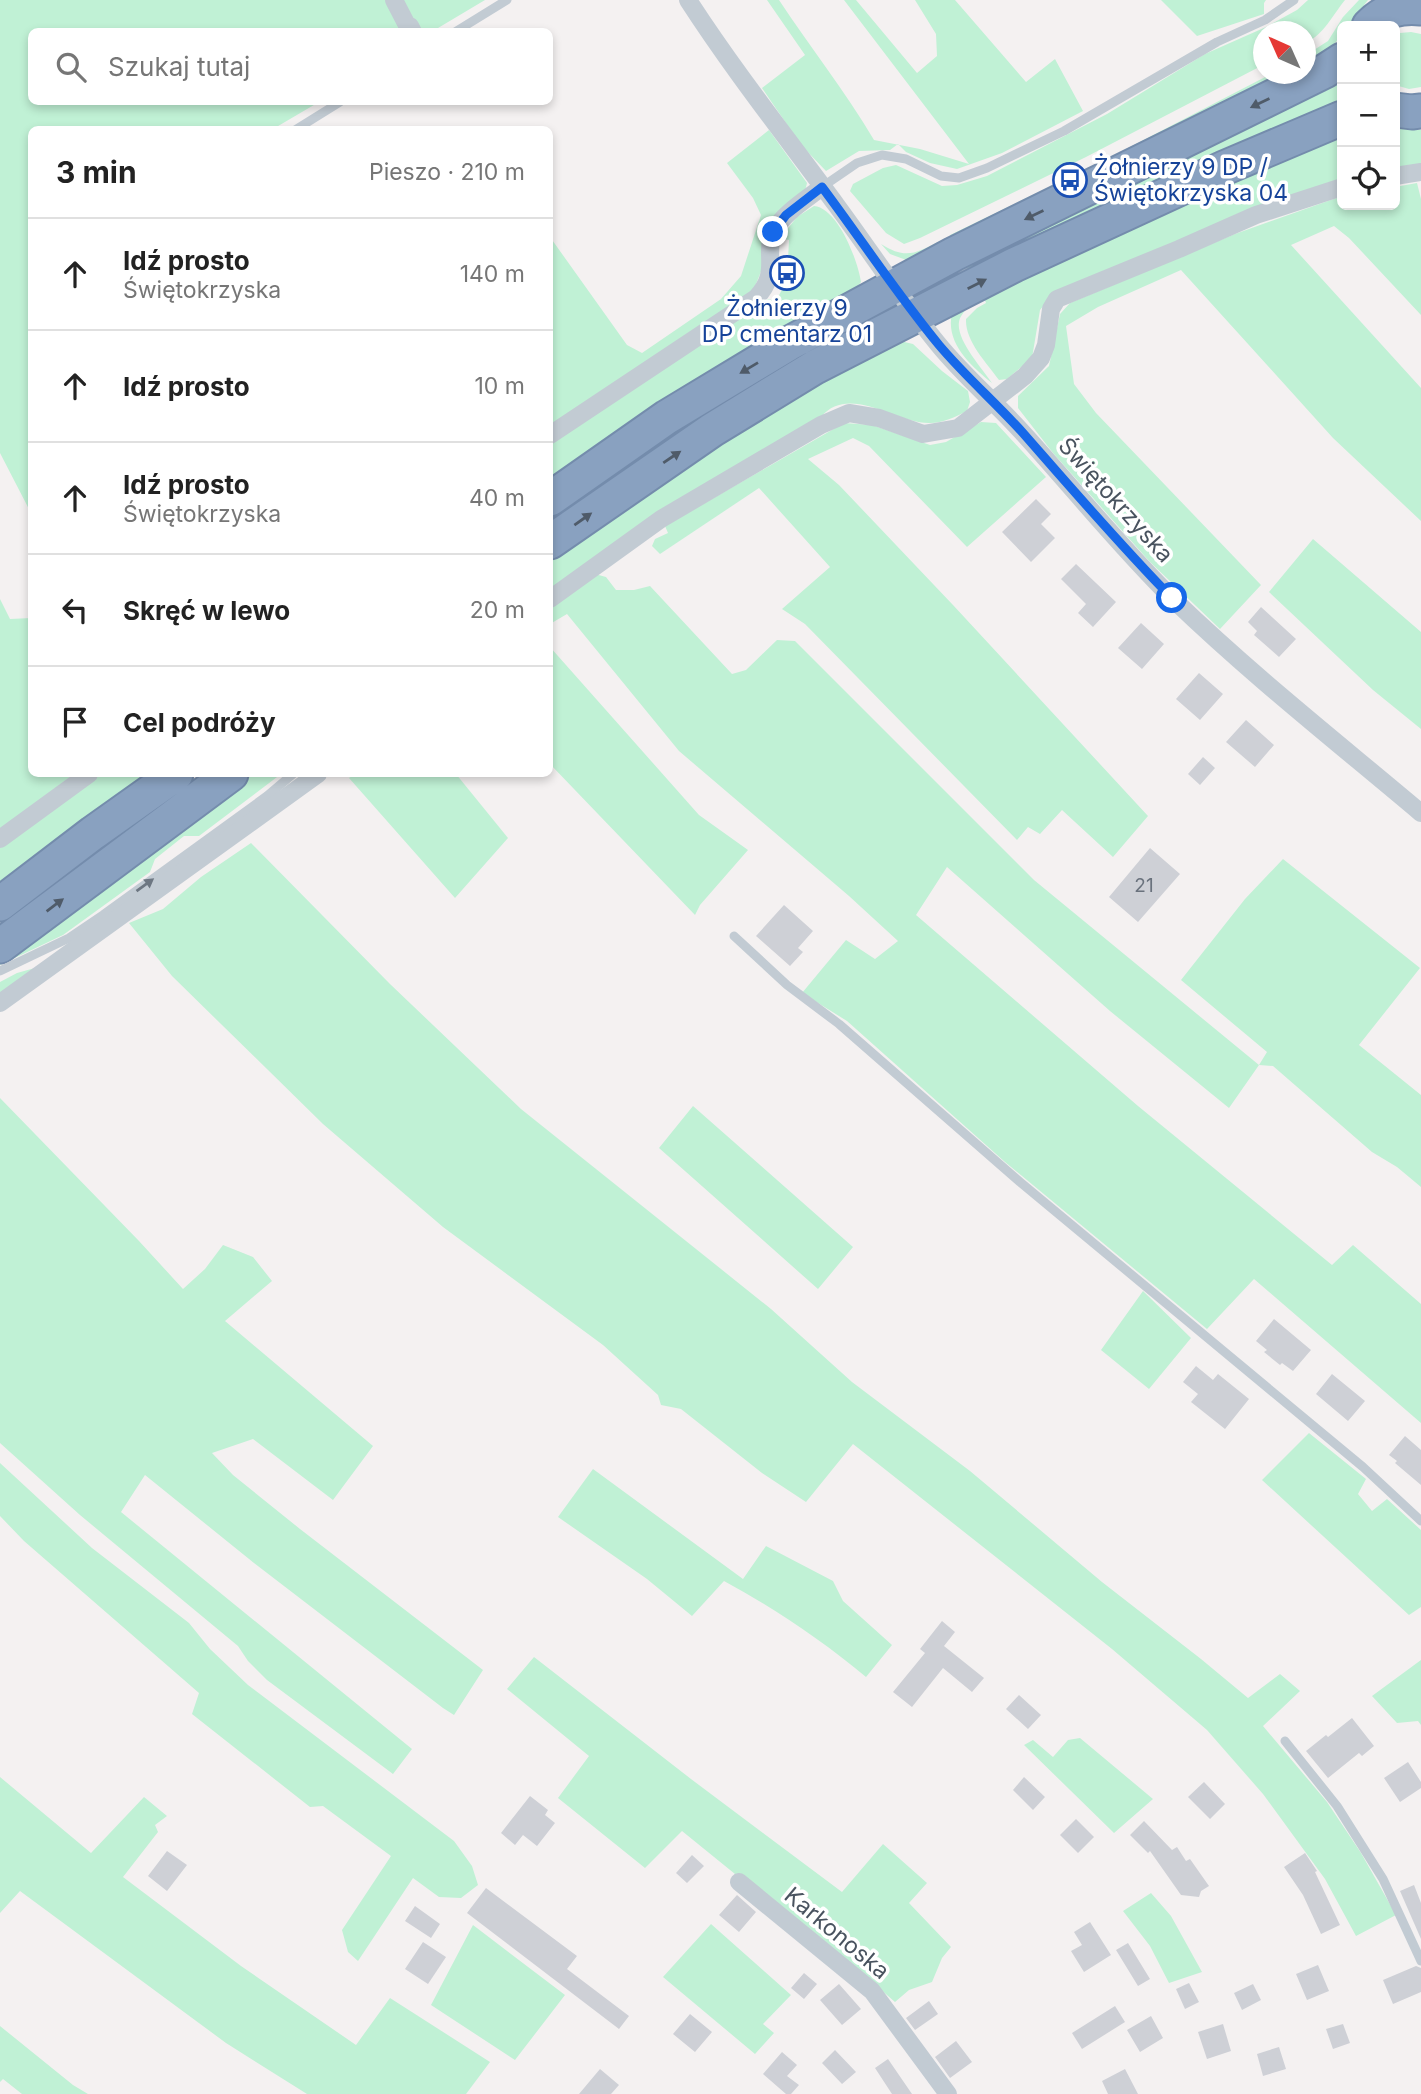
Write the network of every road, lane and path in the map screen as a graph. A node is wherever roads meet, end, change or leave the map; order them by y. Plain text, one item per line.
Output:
1 (394, 0) edge
2 (507, 0) edge
3 (688, 0) edge
4 (1294, 0) edge
5 (1421, 8) edge
6 (1375, 21) edge
7 (411, 28) edge
8 (462, 28) edge
9 (1337, 63) edge
10 (336, 105) edge
11 (1400, 111) edge
12 (1421, 111) edge
13 (1337, 120) edge
14 (302, 126) edge
15 (1421, 172) edge
16 (1400, 175) edge
17 (822, 187) junction
18 (1337, 189) edge
19 (893, 287) junction
20 (916, 315) junction
21 (991, 402) junction
22 (553, 433) edge
23 (553, 497) edge
24 (553, 540) edge
25 (553, 597) edge
26 (85, 777) edge
27 (172, 777) edge
28 (227, 777) edge
29 (289, 777) edge
30 (314, 777) edge
31 (1421, 813) edge
32 (0, 839) edge
33 (0, 904) edge
34 (734, 936) dead end
35 (0, 946) edge
36 (0, 971) edge
37 (0, 1003) edge
38 (1421, 1521) edge
39 (1285, 1741) dead end
40 (739, 1882) dead end
41 (1421, 1961) edge
42 (948, 2094) edge

1 - 7 street
2 - 8 lane
3 - 17 street
4 - 17 lane
5 - 6 highway
9 -> 19 highway
10 - 14 lane
11 - 12 highway
20 -> 13 highway
15 - 16 street
17 - 19 street
17 - 22 street
18 - 21 street
19 - 20 street, Świętokrzyska
19 -> 23 highway
20 - 21 street, Świętokrzyska
24 -> 20 highway
21 - 25 street
21 - 31 street, Świętokrzyska
26 - 32 street
27 - 33 highway
35 -> 28 highway
36 -> 29 lane
30 - 37 street
34 - 38 lane
39 - 41 lane
40 - 42 street, Karkonoska

